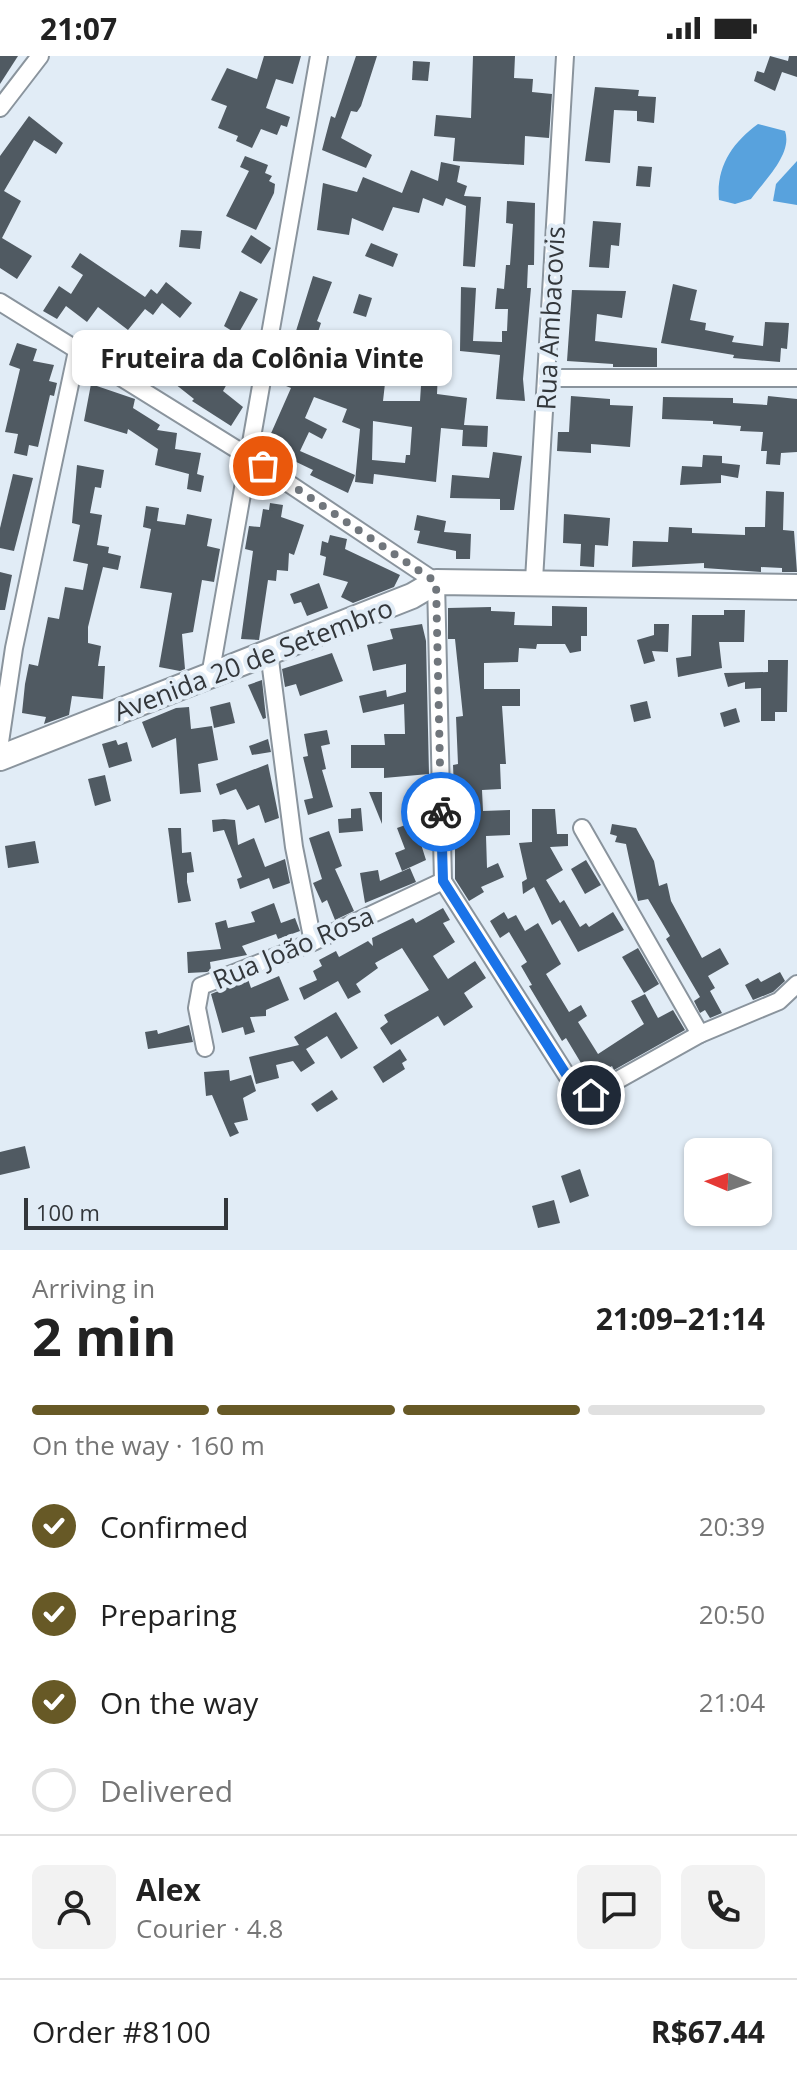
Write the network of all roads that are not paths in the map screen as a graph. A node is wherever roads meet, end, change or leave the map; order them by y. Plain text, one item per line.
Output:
1 (40, 56) edge
2 (319, 56) edge
3 (565, 56) edge
4 (0, 108) edge
5 (0, 302) edge
6 (77, 351) junction
7 (546, 378) junction
8 (797, 378) edge
9 (249, 457) junction
10 (534, 580) junction
11 (436, 582) junction
12 (797, 587) edge
13 (269, 652) junction
14 (210, 676) junction
15 (0, 742) edge
16 (0, 758) edge
17 (582, 828) dead end
18 (443, 881) junction
19 (313, 942) junction
20 (797, 984) edge
21 (700, 1034) junction
22 (205, 1048) dead end

1 - 4 street
2 - 9 street
3 - 7 street, Rua Ambacovis
5 - 6 street
6 - 9 street
6 - 15 street
7 - 8 street
7 - 10 street, Rua Ambacovis
9 - 11 street
9 - 14 street
10 - 11 street, Avenida 20 de Setembro
10 - 12 street, Avenida 20 de Setembro
11 - 13 street, Avenida 20 de Setembro
11 - 18 street
13 - 14 street, Avenida 20 de Setembro
13 - 19 street
14 - 16 street, Avenida 20 de Setembro
17 - 21 street
18 - 19 street, Rua João Rosa
18 - 21 street
19 - 22 street, Rua João Rosa
20 - 21 street

